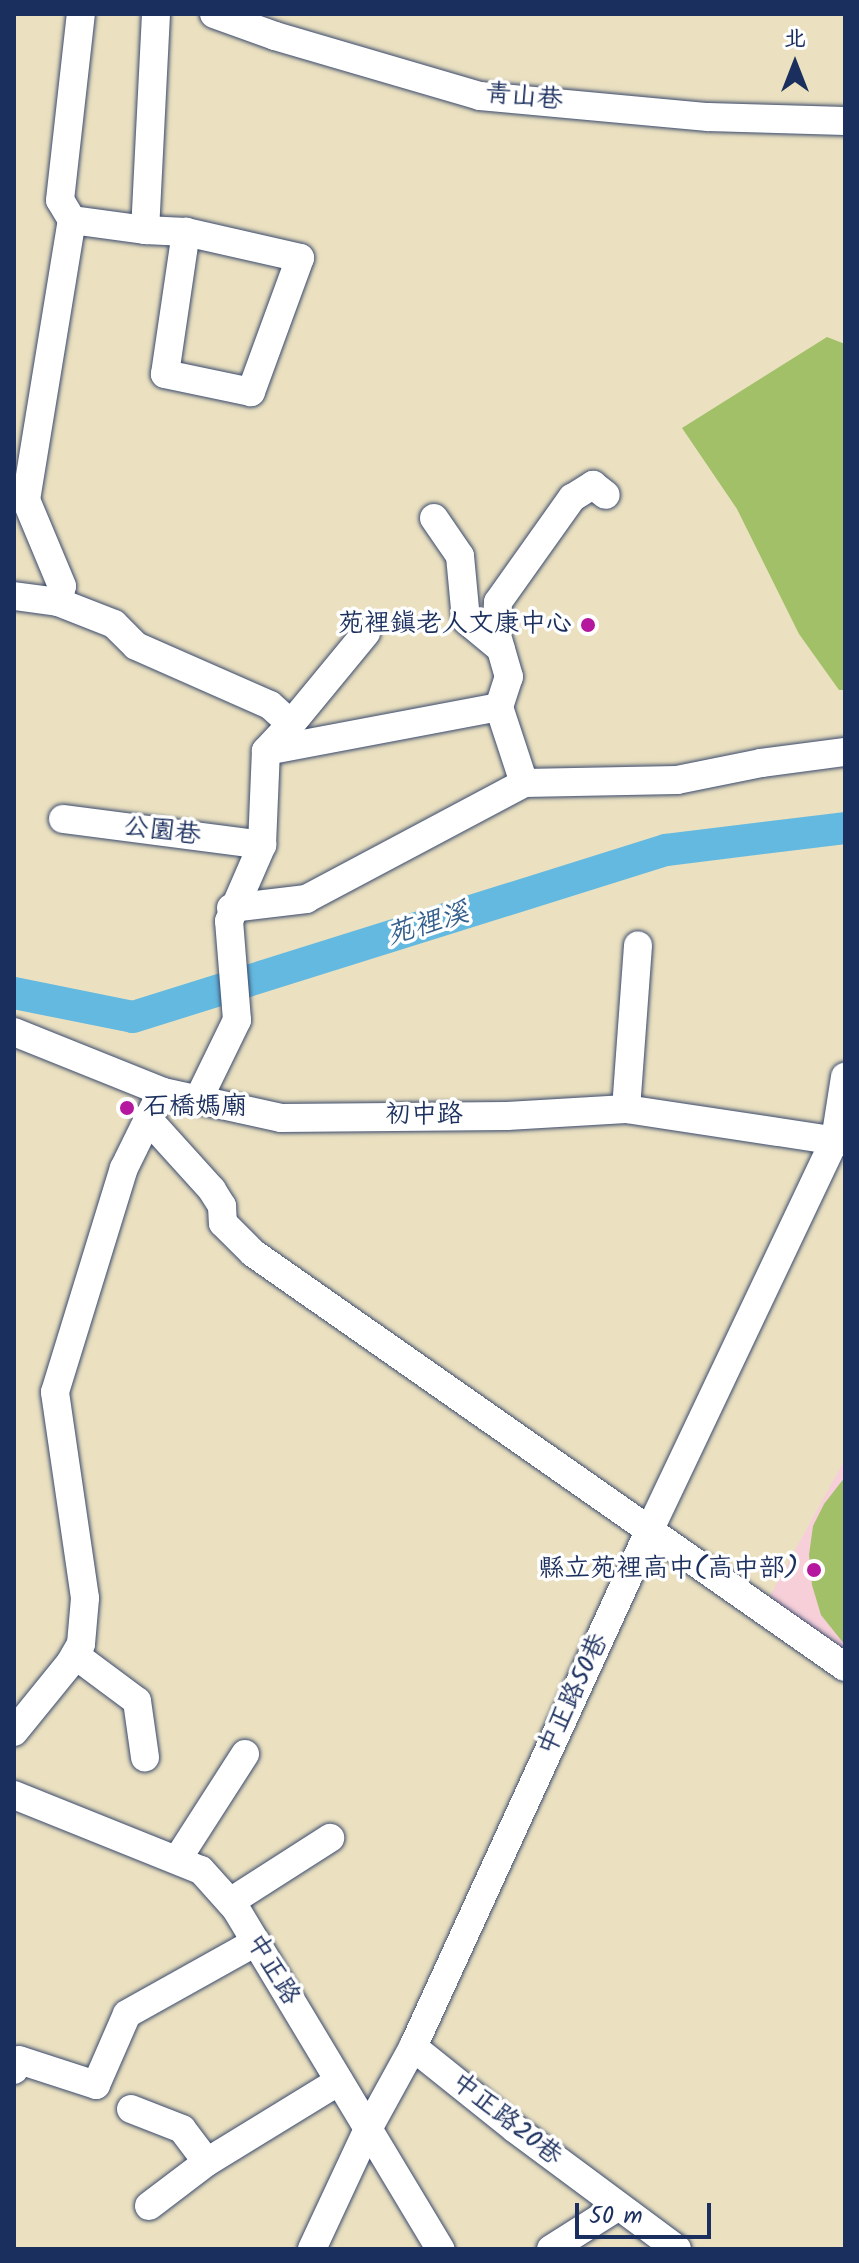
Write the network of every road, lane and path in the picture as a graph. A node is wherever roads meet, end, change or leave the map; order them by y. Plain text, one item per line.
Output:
1 (81, 14) edge
2 (156, 14) edge
3 (214, 14) edge
4 (845, 121) edge
5 (72, 220) junction
6 (145, 230) junction
7 (186, 232) junction
8 (606, 495) dead end
9 (434, 518) dead end
10 (14, 596) edge
11 (58, 602) junction
12 (366, 633) dead end
13 (501, 649) junction
14 (499, 707) junction
15 (291, 724) junction
16 (266, 751) junction
17 (845, 752) edge
18 (524, 783) junction
19 (63, 819) dead end
20 (262, 845) junction
21 (230, 915) junction
22 (638, 945) dead end
23 (14, 1032) edge
24 (845, 1077) edge
25 (163, 1092) junction
26 (198, 1100) junction
27 (626, 1109) junction
28 (147, 1118) junction
29 (840, 1141) edge
30 (650, 1529) junction
31 (75, 1655) junction
32 (845, 1667) edge
33 (16, 1726) edge
34 (245, 1754) dead end
35 (145, 1757) dead end
36 (14, 1795) edge
37 (330, 1838) dead end
38 (177, 1860) junction
39 (230, 1902) junction
40 (256, 1942) junction
41 (413, 2047) junction
42 (14, 2070) edge
43 (339, 2081) junction
44 (131, 2109) dead end
45 (368, 2129) junction
46 (207, 2162) junction
47 (149, 2206) dead end
48 (619, 2206) junction
49 (312, 2249) edge
50 (440, 2249) edge
51 (551, 2249) edge
52 (677, 2249) edge

1 - 5 street
2 - 6 street
3 - 4 street, 青山巷
5 - 6 street
5 - 11 street
6 - 7 street
7 - 7 street
8 - 13 street
9 - 13 street
10 - 11 street
11 - 15 street
12 - 15 street
13 - 14 street
14 - 16 street
14 - 18 street
15 - 16 street
16 - 20 street
17 - 18 street
18 - 21 street
19 - 20 street, 公園巷
20 - 21 street
21 - 26 street
22 - 27 street
23 - 25 street, 初中路
24 - 29 street, 中正路50巷
25 - 26 street, 初中路
25 - 28 street
26 - 27 street, 初中路
27 - 29 street, 初中路
28 - 30 street
28 - 31 street
29 - 30 street, 中正路50巷
30 - 32 street
30 - 41 street, 中正路50巷
31 - 33 street
31 - 35 street
34 - 38 street
36 - 38 street, 中正路
37 - 39 street
38 - 39 street, 中正路
39 - 40 street, 中正路
40 - 42 street
40 - 43 street, 中正路
41 - 45 street, 中正路50巷
41 - 48 street, 中正路20巷
43 - 45 street, 中正路
43 - 46 street
44 - 46 street
45 - 49 street, 中正路50巷
45 - 50 street, 中正路
46 - 47 street
48 - 51 street
48 - 52 street, 中正路20巷

